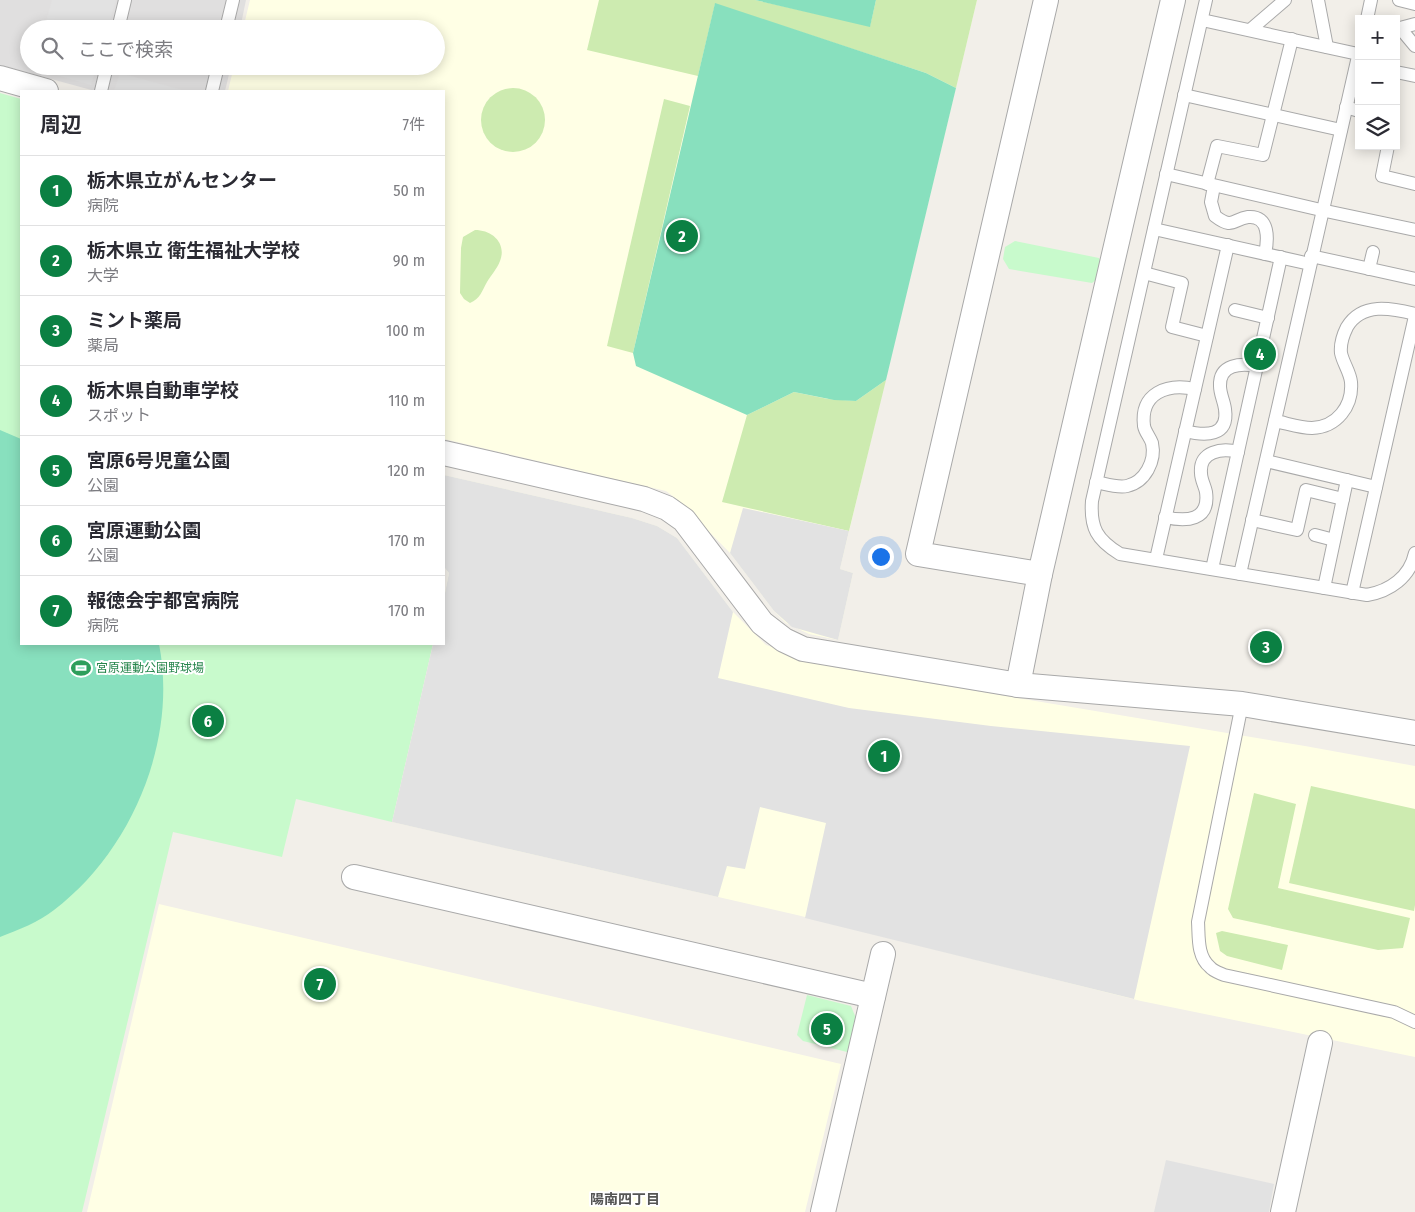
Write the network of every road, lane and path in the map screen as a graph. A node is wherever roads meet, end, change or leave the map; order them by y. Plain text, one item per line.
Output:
1 (125, 0) edge
2 (233, 0) edge
3 (1046, 0) edge
4 (1173, 0) edge
5 (1206, 0) edge
6 (1285, 0) edge
7 (1318, 0) edge
8 (1371, 0) edge
9 (1398, 0) edge
10 (1415, 4) edge
11 (1368, 15) edge
12 (120, 20) edge
13 (228, 20) edge
14 (1202, 20) junction
15 (1415, 24) edge
16 (1250, 30) junction
17 (1292, 39) junction
18 (1415, 46) edge
19 (1327, 47) junction
20 (1355, 57) edge
21 (1358, 60) edge
22 (1400, 73) edge
23 (105, 75) edge
24 (216, 75) edge
25 (1415, 76) edge
26 (0, 78) edge
27 (42, 90) edge
28 (101, 90) edge
29 (212, 90) edge
30 (1184, 96) junction
31 (1346, 108) junction
32 (1355, 110) edge
33 (1274, 116) junction
34 (1341, 130) junction
35 (1387, 150) edge
36 (1166, 174) junction
37 (1415, 184) edge
38 (1211, 185) junction
39 (1321, 210) junction
40 (1154, 229) junction
41 (1415, 230) edge
42 (1228, 246) junction
43 (1373, 252) dead end
44 (1265, 254) junction
45 (1281, 258) junction
46 (1310, 260) junction
47 (1369, 269) junction
48 (1144, 273) junction
49 (1415, 279) edge
50 (1235, 310) dead end
51 (1415, 315) edge
52 (1268, 318) junction
53 (1207, 336) junction
54 (1257, 366) junction
55 (1195, 389) junction
56 (1275, 420) junction
57 (1185, 431) junction
58 (1238, 452) junction
59 (445, 453) edge
60 (1266, 461) junction
61 (1347, 480) junction
62 (1096, 482) junction
63 (1376, 487) junction
64 (1344, 499) junction
65 (1166, 517) junction
66 (1252, 520) junction
67 (1315, 535) dead end
68 (1334, 540) junction
69 (1415, 553) edge
70 (1156, 559) junction
71 (1212, 569) junction
72 (1040, 574) junction
73 (1240, 574) junction
74 (1324, 588) junction
75 (1352, 593) junction
76 (1018, 685) junction
77 (1242, 704) junction
78 (1415, 733) edge
79 (354, 878) dead end
80 (884, 954) dead end
81 (874, 996) junction
82 (1415, 1010) edge
83 (1394, 1012) junction
84 (1415, 1022) edge
85 (1320, 1043) dead end
86 (823, 1212) edge
87 (1283, 1212) edge

1 - 12 lane
2 - 13 lane
3 - 72 street
4 - 72 street
5 - 14 lane
6 - 16 lane
7 - 19 lane
8 - 11 lane
9 - 10 lane
14 - 16 lane
14 - 30 lane
15 - 18 lane
16 - 17 lane
17 - 19 lane
17 - 33 lane
19 - 20 lane
21 - 31 lane
22 - 25 lane
23 - 28 lane
24 - 29 lane
26 - 27 street
30 - 33 lane
30 - 36 lane
31 - 32 lane
31 - 34 lane
33 - 34 lane
33 - 38 lane
34 - 39 lane
35 - 37 lane
36 - 38 lane
36 - 40 lane
38 - 39 lane
38 - 44 lane
39 - 41 lane
39 - 46 lane
40 - 42 lane
40 - 48 lane
42 - 44 lane
42 - 53 lane
43 - 47 lane
44 - 45 lane
45 - 46 lane
45 - 52 lane
46 - 47 lane
46 - 56 lane
47 - 49 lane
48 - 53 lane
48 - 62 lane
50 - 52 lane
51 - 56 lane
51 - 63 lane
52 - 54 lane
53 - 55 lane
54 - 57 lane
54 - 58 lane
55 - 57 lane
55 - 62 lane
56 - 60 lane
57 - 65 lane
58 - 65 lane
58 - 71 lane
59 - 76 street
60 - 61 lane
60 - 66 lane
61 - 63 lane
61 - 64 lane
62 - 70 lane
63 - 75 lane
64 - 66 lane
64 - 68 lane
65 - 70 lane
66 - 73 lane
67 - 68 lane
68 - 74 lane
69 - 75 lane
70 - 71 lane
71 - 73 lane
72 - 76 street
73 - 74 lane
74 - 75 lane
76 - 77 street
77 - 78 street
77 - 83 lane
79 - 81 street
80 - 81 street
81 - 86 street
82 - 83 lane
83 - 84 lane
85 - 87 street

